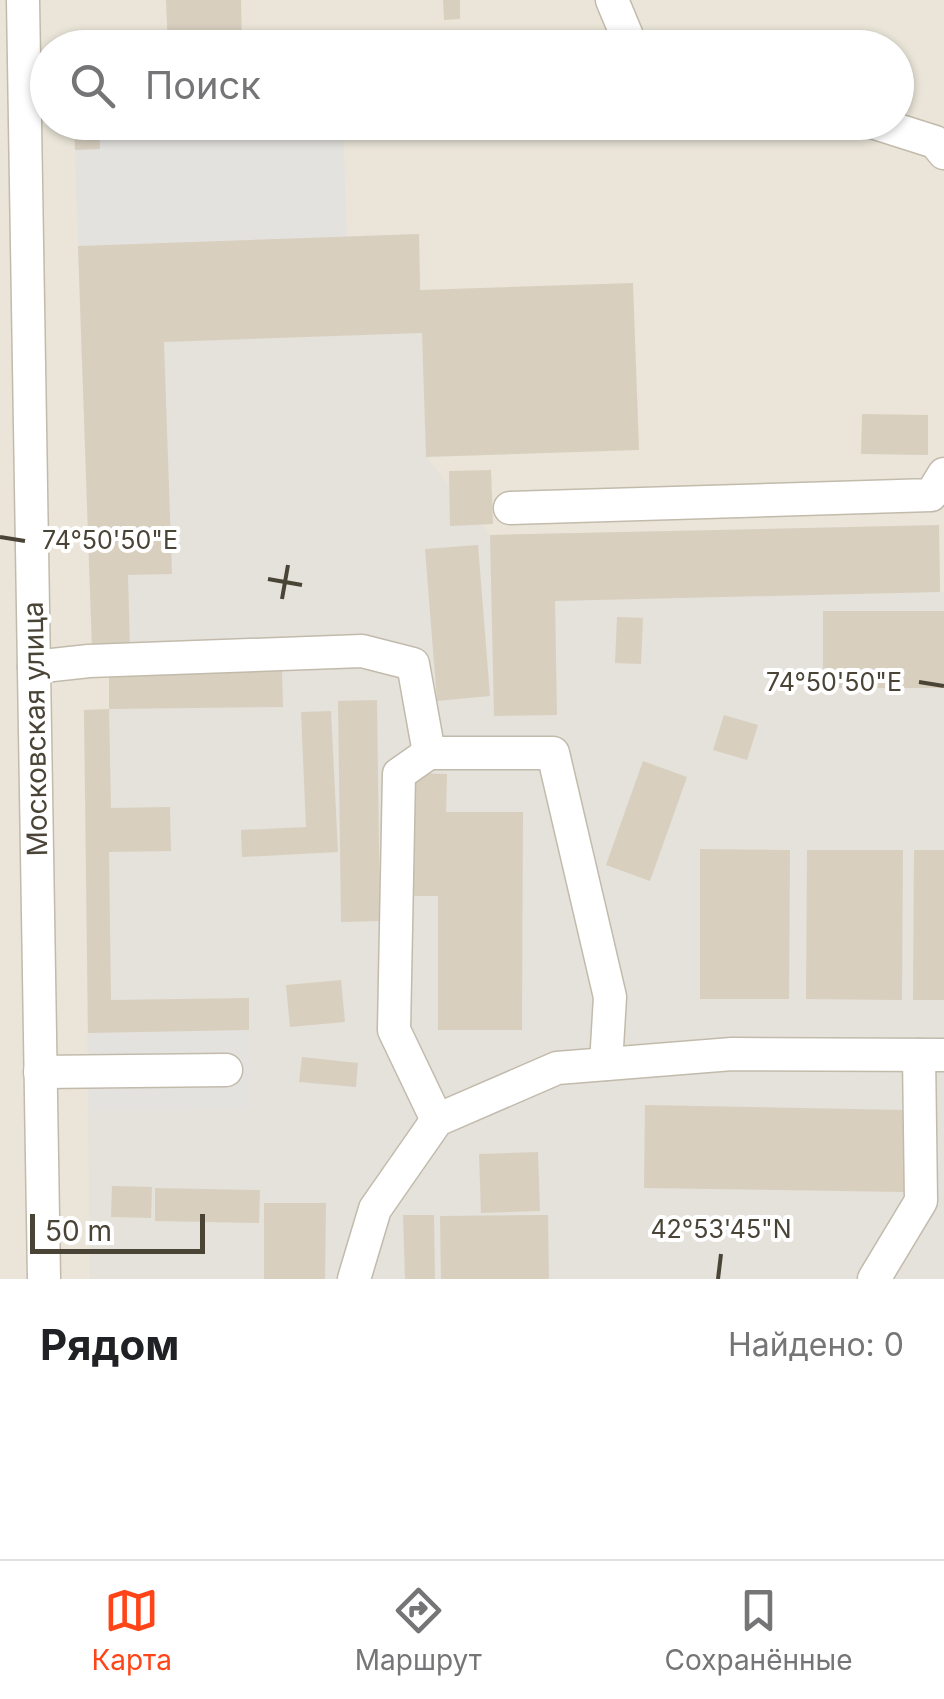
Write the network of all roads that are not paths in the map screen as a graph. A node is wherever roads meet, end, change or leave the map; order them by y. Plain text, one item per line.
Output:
1 (23, 0) edge
2 (612, 0) edge
3 (624, 30) edge
4 (914, 135) edge
5 (944, 154) edge
6 (944, 474) edge
7 (510, 508) dead end
8 (34, 667) junction
9 (429, 753) junction
10 (932, 1055) edge
11 (606, 1064) junction
12 (226, 1070) dead end
13 (40, 1072) junction
14 (437, 1120) junction
15 (44, 1279) edge
16 (354, 1279) edge
17 (874, 1279) edge

1 - 8 street, Московская улица
2 - 3 street
4 - 5 street
6 - 7 street
8 - 9 street
8 - 13 street, Московская улица
9 - 11 street
9 - 14 street
10 - 11 street
10 - 17 street
11 - 14 street
12 - 13 street
13 - 15 street, Московская улица
14 - 16 street

